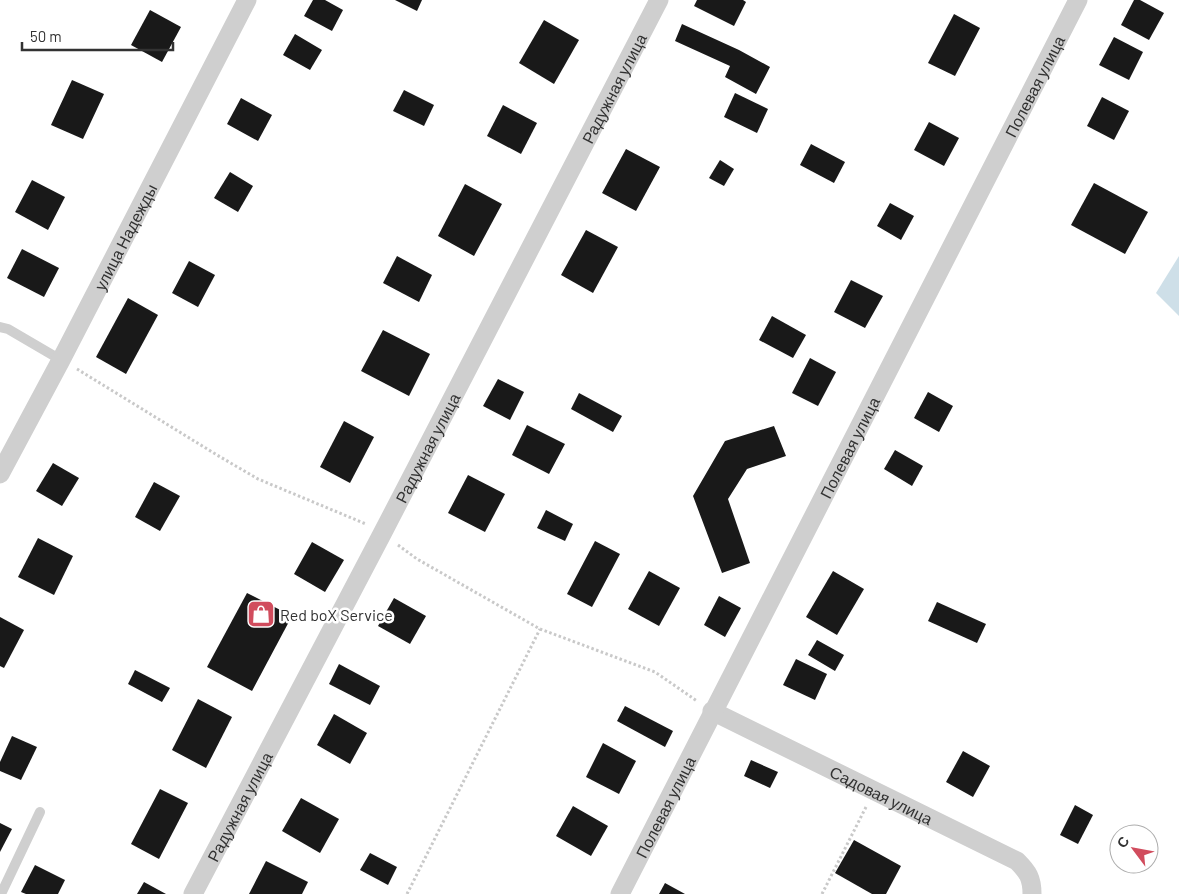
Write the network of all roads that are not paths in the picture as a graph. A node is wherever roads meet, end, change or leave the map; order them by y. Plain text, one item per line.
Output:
1 (247, 0) edge
2 (659, 0) edge
3 (1078, 0) edge
4 (0, 327) edge
5 (61, 360) junction
6 (0, 474) edge
7 (712, 711) junction
8 (40, 812) dead end
9 (1, 894) edge
10 (193, 894) edge
11 (620, 894) edge
12 (1032, 894) edge

1 - 5 street, улица Надежды
2 - 10 street, Радужная улица
3 - 7 street, Полевая улица
4 - 5 lane
5 - 6 street, улица Надежды
7 - 11 street, Полевая улица
7 - 12 street, Садовая улица
8 - 9 lane

